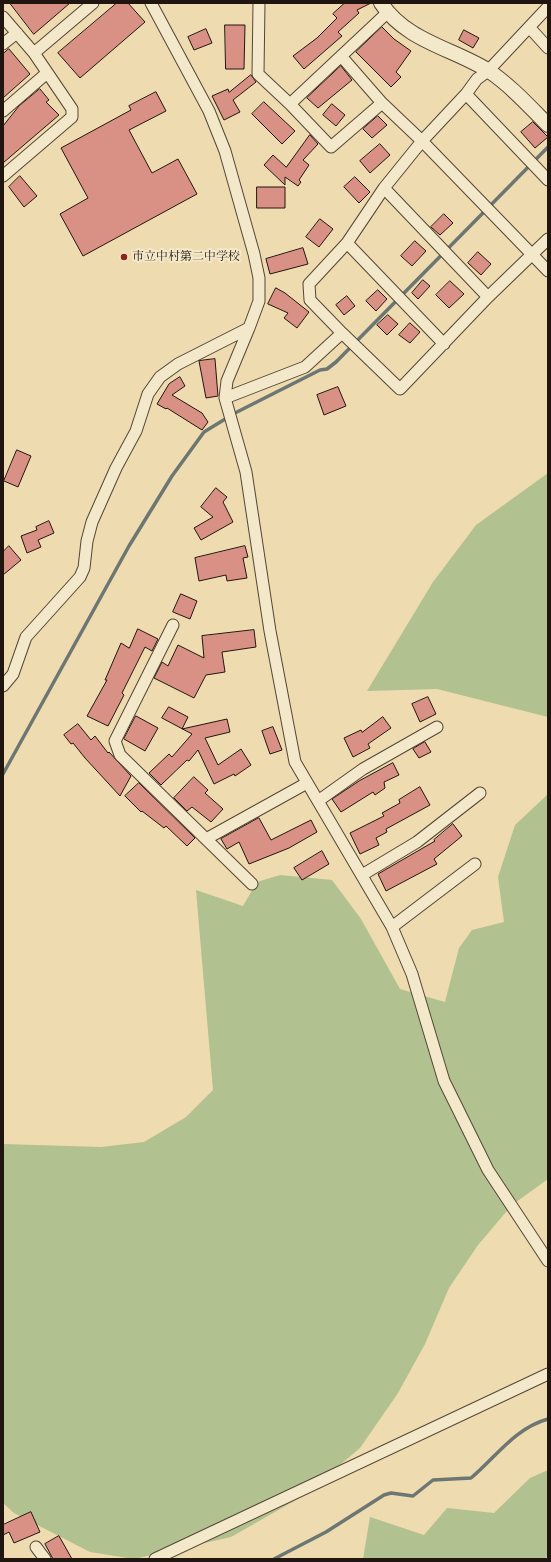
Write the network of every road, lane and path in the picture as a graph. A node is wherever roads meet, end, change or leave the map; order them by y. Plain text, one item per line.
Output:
1 (93, 3) edge
2 (151, 3) edge
3 (259, 3) edge
4 (548, 7) edge
5 (384, 8) edge
6 (3, 17) edge
7 (529, 27) junction
8 (17, 33) junction
9 (3, 44) edge
10 (548, 48) edge
11 (34, 53) junction
12 (341, 56) junction
13 (488, 71) junction
14 (47, 73) junction
15 (466, 94) junction
16 (382, 103) junction
17 (290, 104) junction
18 (3, 111) edge
19 (548, 125) edge
20 (422, 141) junction
21 (3, 176) edge
22 (548, 180) edge
23 (384, 188) junction
24 (548, 239) edge
25 (347, 243) junction
26 (533, 255) junction
27 (548, 271) edge
28 (488, 297) junction
29 (249, 328) junction
30 (342, 333) junction
31 (444, 344) junction
32 (225, 398) junction
33 (173, 625) dead end
34 (3, 686) edge
35 (437, 727) dead end
36 (307, 783) junction
37 (480, 793) dead end
38 (318, 801) junction
39 (206, 839) junction
40 (475, 864) dead end
41 (362, 875) junction
42 (252, 884) dead end
43 (392, 927) junction
44 (548, 1261) edge
45 (548, 1374) edge
46 (36, 1547) dead end
47 (45, 1559) edge
48 (155, 1559) edge

1 - 11 street
2 - 29 street
3 - 17 street
4 - 7 street
5 - 12 street
5 - 13 street
6 - 8 street
7 - 10 street
7 - 13 street
8 - 9 street
8 - 11 street
11 - 14 street
12 - 16 street
12 - 17 street
13 - 15 street
13 - 19 street
14 - 18 street
14 - 21 street
15 - 20 street
15 - 22 street
16 - 17 street
16 - 20 street
20 - 23 street
20 - 26 street
23 - 25 street
23 - 28 street
24 - 26 street
25 - 30 street
25 - 31 street
26 - 27 street
26 - 28 street
28 - 31 street
29 - 32 street
29 - 34 street
30 - 31 street
30 - 32 street
32 - 36 street
33 - 39 street
35 - 38 street
36 - 38 street
36 - 39 street
37 - 41 street
38 - 41 street
39 - 42 street
40 - 43 street
41 - 43 street
43 - 44 street
45 - 48 street
46 - 47 street

